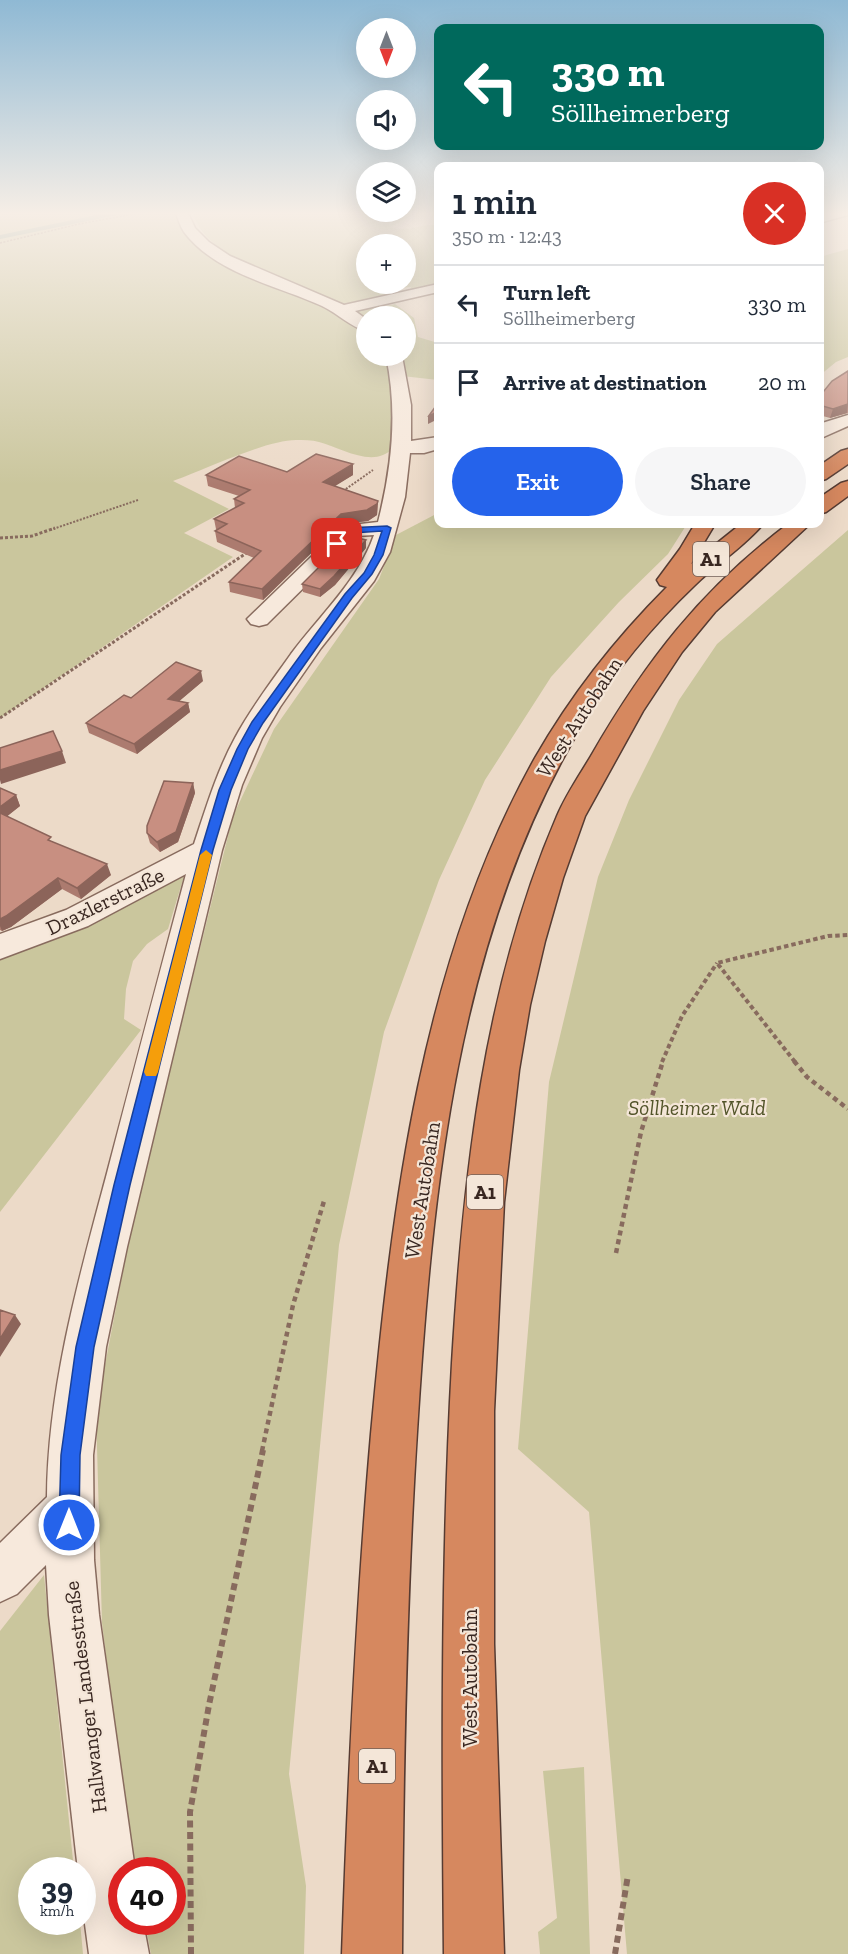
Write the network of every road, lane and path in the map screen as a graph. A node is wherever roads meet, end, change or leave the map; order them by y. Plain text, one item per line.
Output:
1 (323, 302) edge
2 (376, 302) edge
3 (342, 310) junction
4 (356, 319) edge
5 (397, 366) edge
6 (848, 420) edge
7 (824, 428) edge
8 (434, 444) edge
9 (401, 447) junction
10 (848, 455) edge
11 (824, 472) edge
12 (848, 487) edge
13 (339, 494) edge
14 (138, 500) dead end
15 (824, 504) edge
16 (387, 528) junction
17 (703, 528) edge
18 (748, 528) edge
19 (795, 528) edge
20 (0, 538) edge
21 (255, 546) edge
22 (670, 596) junction
23 (259, 619) dead end
24 (0, 718) edge
25 (207, 850) junction
26 (848, 935) edge
27 (0, 947) edge
28 (717, 963) junction
29 (848, 1109) edge
30 (324, 1201) dead end
31 (616, 1253) dead end
32 (69, 1508) junction
33 (0, 1576) edge
34 (627, 1875) dead end
35 (119, 1954) edge
36 (191, 1954) edge
37 (372, 1954) edge
38 (474, 1954) edge
39 (615, 1954) edge

1 - 3 street
2 - 3 street
3 - 4 street
5 - 9 street, Hallwanger Landesstraße
6 - 7 street
8 - 9 street
9 - 13 path
9 - 16 street, Hallwanger Landesstraße
10 - 11 highway
12 - 15 highway
14 - 20 path
16 - 23 street
16 - 25 street, Hallwanger Landesstraße
17 - 22 highway
18 - 22 highway, West Autobahn / A1
19 - 38 highway, West Autobahn / A1
21 - 24 path
22 - 37 highway, West Autobahn / A1
25 - 27 street, Draxlerstraße
25 - 32 street, Hallwanger Landesstraße
26 - 28 path
28 - 29 path
28 - 31 path
30 - 36 path
32 - 33 street
32 - 35 street, Hallwanger Landesstraße
34 - 39 path

